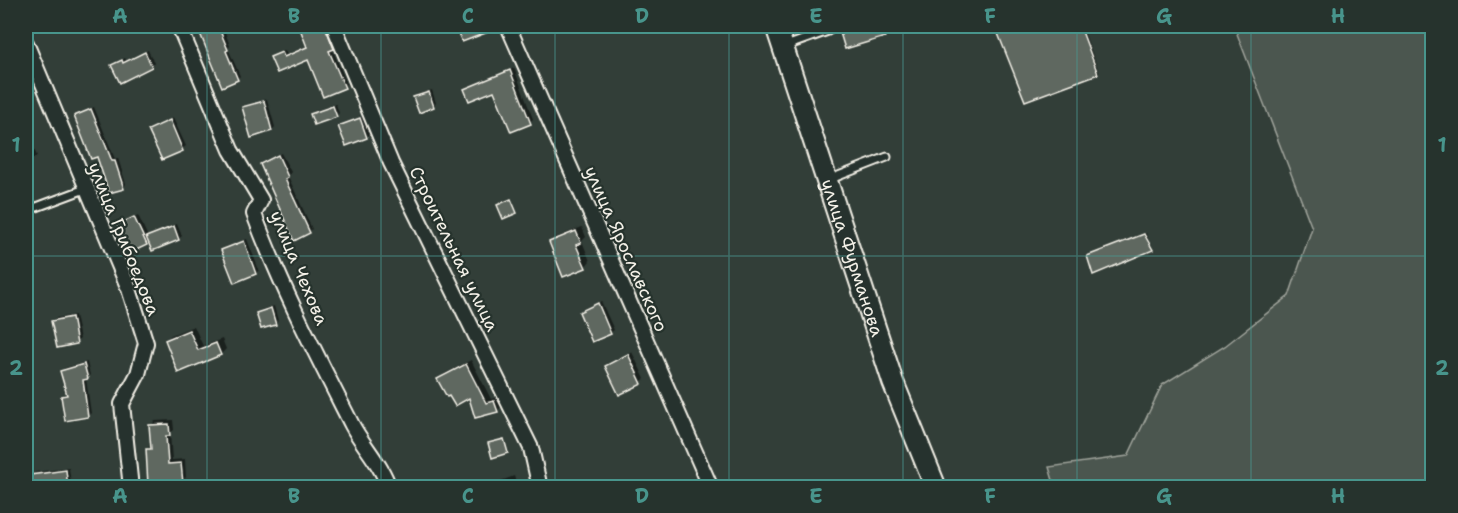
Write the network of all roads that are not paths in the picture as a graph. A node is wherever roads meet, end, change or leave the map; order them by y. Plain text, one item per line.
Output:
1 (179, 26) edge
2 (334, 26) edge
3 (508, 26) edge
4 (776, 26) edge
5 (828, 31) dead end
6 (26, 43) edge
7 (783, 47) junction
8 (887, 157) dead end
9 (827, 181) junction
10 (86, 189) junction
11 (26, 211) edge
12 (131, 488) edge
13 (389, 488) edge
14 (540, 488) edge
15 (711, 488) edge
16 (936, 488) edge

1 - 13 street, улица Чехова
2 - 14 street, Строительная улица
3 - 15 street, улица Ярославского
4 - 7 main road, улица Фурманова
5 - 7 lane
6 - 10 street, улица Грибоедова
7 - 9 main road, улица Фурманова
8 - 9 lane
9 - 16 main road, улица Фурманова
10 - 11 lane
10 - 12 street, улица Грибоедова

